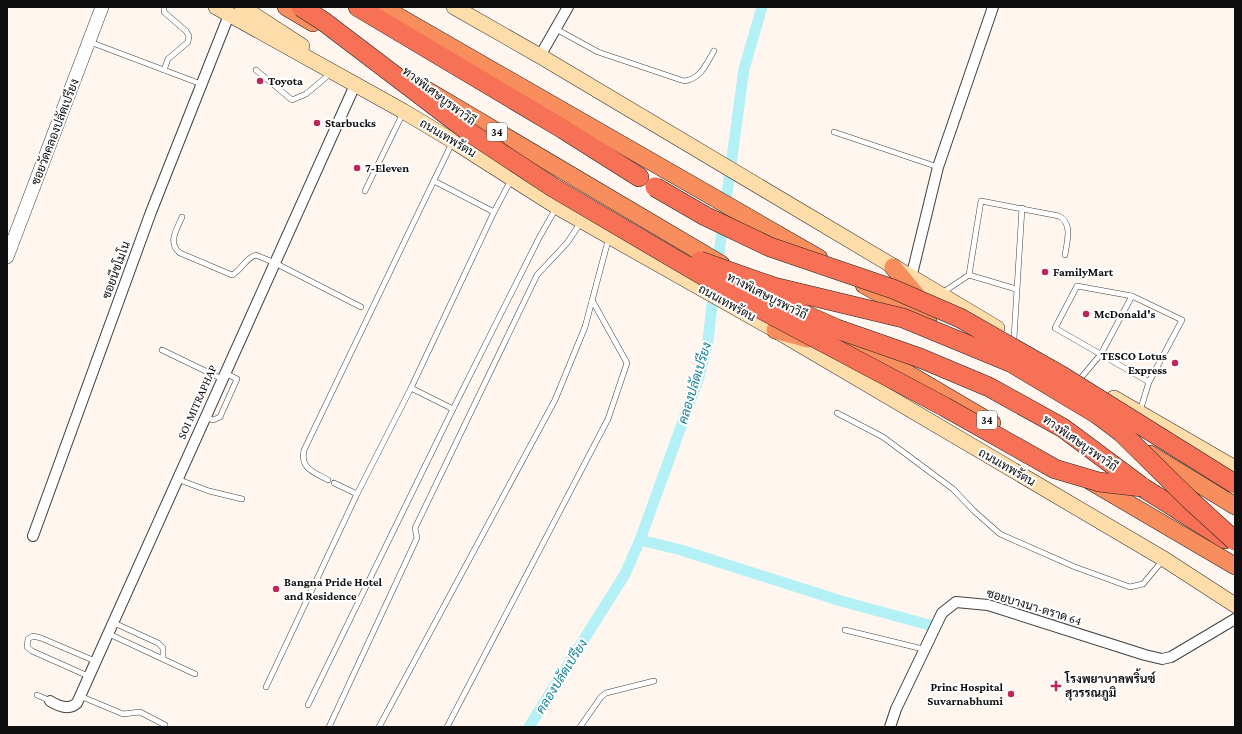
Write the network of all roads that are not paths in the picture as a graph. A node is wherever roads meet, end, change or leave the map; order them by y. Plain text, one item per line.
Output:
1 (102, 7) edge
2 (164, 7) edge
3 (216, 7) edge
4 (242, 7) edge
5 (286, 7) edge
6 (301, 7) edge
7 (319, 7) edge
8 (358, 7) edge
9 (382, 7) edge
10 (454, 7) edge
11 (568, 7) edge
12 (993, 7) edge
13 (229, 15) junction
14 (556, 30) junction
15 (89, 41) junction
16 (714, 51) dead end
17 (540, 56) junction
18 (164, 70) junction
19 (256, 70) dead end
20 (332, 73) junction
21 (201, 84) junction
22 (355, 85) junction
23 (403, 111) junction
24 (834, 132) dead end
25 (453, 141) junction
26 (938, 167) junction
27 (639, 177) dead end
28 (512, 178) junction
29 (434, 181) junction
30 (655, 187) dead end
31 (366, 191) dead end
32 (557, 207) junction
33 (1022, 208) junction
34 (494, 212) junction
35 (182, 217) dead end
36 (581, 221) junction
37 (609, 236) junction
38 (1065, 255) dead end
39 (7, 257) edge
40 (704, 259) junction
41 (275, 263) junction
42 (893, 267) junction
43 (969, 275) junction
44 (911, 278) junction
45 (1016, 289) junction
46 (939, 295) junction
47 (1132, 296) junction
48 (592, 300) junction
49 (361, 307) dead end
50 (775, 330) junction
51 (949, 333) junction
52 (1014, 338) junction
53 (162, 350) dead end
54 (1101, 354) junction
55 (881, 358) junction
56 (223, 376) junction
57 (1080, 379) junction
58 (1148, 382) junction
59 (411, 388) junction
60 (453, 409) junction
61 (837, 413) dead end
62 (1139, 413) junction
63 (205, 417) junction
64 (1235, 468) edge
65 (177, 479) junction
66 (328, 480) dead end
67 (334, 483) dead end
68 (1235, 484) edge
69 (1142, 487) junction
70 (357, 494) junction
71 (242, 499) dead end
72 (1235, 506) edge
73 (33, 536) dead end
74 (1235, 541) edge
75 (1235, 545) edge
76 (1164, 559) junction
77 (1235, 566) edge
78 (1235, 605) edge
79 (1235, 619) edge
80 (112, 622) junction
81 (846, 630) dead end
82 (108, 633) junction
83 (924, 649) junction
84 (163, 659) junction
85 (95, 661) junction
86 (194, 674) dead end
87 (88, 676) junction
88 (654, 681) dead end
89 (266, 687) dead end
90 (37, 695) dead end
91 (80, 696) junction
92 (48, 700) joint
93 (308, 705) dead end
94 (166, 725) dead end
95 (329, 727) edge
96 (379, 727) edge
97 (447, 727) edge
98 (580, 727) edge
99 (890, 727) edge

1 - 15 street, ซอยวัดคลองปลัดเปรียง
2 - 18 lane
3 - 13 main road, ถนนเทพรัตน / 34
4 - 20 main road
5 - 40 highway, 34
6 - 69 highway, bridge
7 - 40 highway, ทางพิเศษบูรพาวิถี
8 - 27 highway
9 - 51 highway
10 - 17 main road
11 - 14 street
12 - 26 street
13 - 20 main road, ถนนเทพรัตน / 34
13 - 21 street, ซอยนีชโมโน
14 - 16 lane
14 - 17 street
15 - 18 lane
15 - 39 street, ซอยวัดคลองปลัดเปรียง
17 - 42 main road
18 - 21 lane
19 - 20 lane
20 - 22 main road, ถนนเทพรัตน / 34
21 - 73 street, ซอยนีชโมโน
22 - 23 main road, ถนนเทพรัตน / 34
22 - 41 street, SOI MITRAPHAP
23 - 25 main road, ถนนเทพรัตน / 34
23 - 31 lane
24 - 26 lane
25 - 28 main road, ถนนเทพรัตน / 34
25 - 29 lane
26 - 44 street
28 - 32 main road, ถนนเทพรัตน / 34
28 - 34 lane
29 - 34 lane
29 - 66 lane
30 - 68 highway, bridge
32 - 36 main road, ถนนเทพรัตน / 34
32 - 60 lane
33 - 38 lane
33 - 43 lane
33 - 45 lane
34 - 59 lane
35 - 41 lane
36 - 37 main road, ถนนเทพรัตน / 34
36 - 95 lane
37 - 48 lane
37 - 50 main road, ถนนเทพรัตน / 34
40 - 55 highway, 34, bridge
40 - 69 highway, ทางพิเศษบูรพาวิถี, bridge
40 - 74 highway, bridge
41 - 49 lane
41 - 56 street, SOI MITRAPHAP
42 - 44 main road
42 - 51 highway
43 - 45 lane
43 - 46 lane
44 - 46 main road
45 - 52 lane
46 - 52 main road
47 - 54 lane
47 - 54 lane
47 - 58 lane
48 - 96 lane
48 - 97 lane
50 - 55 highway
50 - 76 main road, ถนนเทพรัตน / 34
51 - 72 highway
52 - 57 main road
53 - 56 lane
54 - 57 lane
54 - 58 lane
55 - 77 highway, 34
56 - 63 street, SOI MITRAPHAP
56 - 63 lane
57 - 62 main road
58 - 62 lane
59 - 60 lane
59 - 70 lane
60 - 93 lane
61 - 76 lane
62 - 64 main road
63 - 65 street, SOI MITRAPHAP
65 - 71 lane
65 - 80 street, SOI MITRAPHAP
67 - 70 lane
69 - 75 highway, ทางพิเศษบูรพาวิถี
70 - 89 lane
76 - 78 main road, ถนนเทพรัตน / 34
79 - 83 street, ซอยบางนา-ตราด 64
80 - 82 street, SOI MITRAPHAP
80 - 84 lane
81 - 83 lane
82 - 84 lane
82 - 85 street, SOI MITRAPHAP
83 - 99 street, ซอยบางนา-ตราด 64
84 - 86 lane
85 - 87 street, SOI MITRAPHAP
85 - 87 lane
87 - 91 street, SOI MITRAPHAP
88 - 98 lane
90 - 92 lane
91 - 92 street
91 - 94 lane

